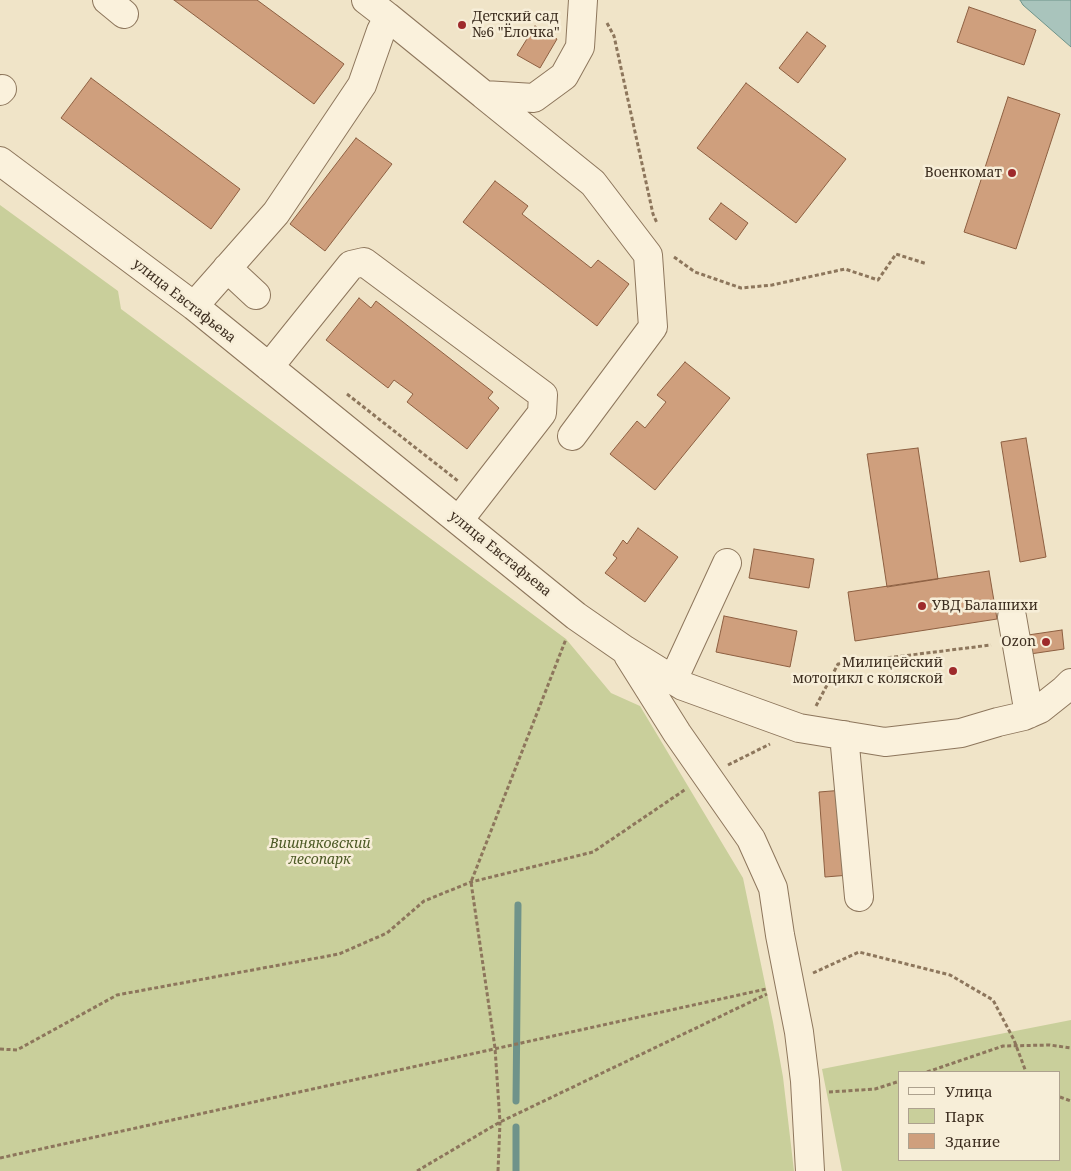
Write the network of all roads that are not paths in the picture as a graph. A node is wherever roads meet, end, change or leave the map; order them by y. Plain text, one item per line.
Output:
1 (366, 0) edge
2 (583, 0) edge
3 (388, 17) junction
4 (484, 95) junction
5 (0, 161) edge
6 (227, 268) junction
7 (256, 294) dead end
8 (194, 306) junction
9 (269, 367) junction
10 (572, 436) dead end
11 (459, 520) junction
12 (727, 563) dead end
13 (1014, 629) road end
14 (625, 650) junction
15 (673, 680) junction
16 (1071, 683) edge
17 (1040, 714) junction
18 (844, 735) junction
19 (860, 897) dead end
20 (810, 1171) edge

1 - 3 street
2 - 4 street
3 - 4 street
3 - 6 street
4 - 10 street
5 - 8 street, улица Евстафьева
6 - 7 street
6 - 8 street
8 - 9 street, улица Евстафьева
9 - 11 street, улица Евстафьева
9 - 11 street
11 - 14 street, улица Евстафьева
12 - 15 street
13 - 17 street
14 - 15 street, улица Евстафьева
14 - 20 street
15 - 18 street, улица Евстафьева
16 - 17 street, улица Евстафьева
17 - 18 street, улица Евстафьева
18 - 19 street

